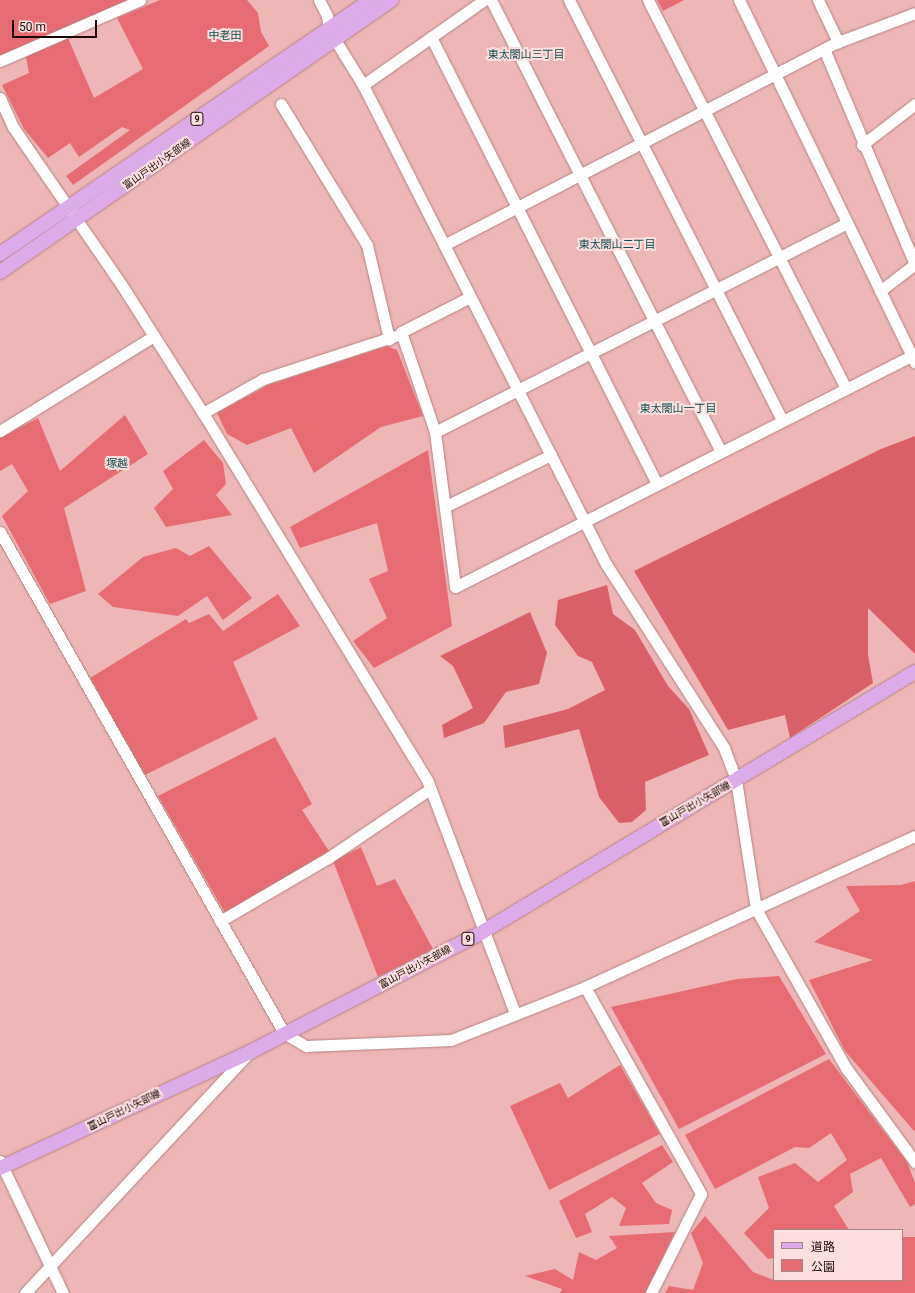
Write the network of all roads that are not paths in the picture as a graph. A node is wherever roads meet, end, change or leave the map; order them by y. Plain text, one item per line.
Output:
1 (140, 0) edge
2 (319, 0) edge
3 (371, 0) edge
4 (392, 0) edge
5 (484, 0) edge
6 (491, 0) edge
7 (569, 0) edge
8 (648, 0) edge
9 (739, 0) edge
10 (818, 0) edge
11 (915, 13) edge
12 (332, 35) junction
13 (431, 37) junction
14 (838, 42) junction
15 (824, 49) junction
16 (0, 61) edge
17 (775, 74) junction
18 (363, 85) junction
19 (0, 98) edge
20 (281, 104) dead end
21 (915, 104) edge
22 (704, 111) junction
23 (642, 143) junction
24 (862, 145) junction
25 (580, 175) junction
26 (517, 207) junction
27 (66, 208) junction
28 (76, 219) junction
29 (847, 223) junction
30 (444, 245) junction
31 (0, 254) edge
32 (780, 257) junction
33 (915, 264) edge
34 (0, 272) edge
35 (716, 289) junction
36 (880, 291) junction
37 (470, 297) junction
38 (654, 321) junction
39 (401, 332) junction
40 (154, 336) junction
41 (389, 339) junction
42 (591, 353) junction
43 (913, 359) edge
44 (846, 388) junction
45 (518, 390) junction
46 (203, 413) junction
47 (783, 420) junction
48 (0, 431) edge
49 (435, 432) junction
50 (720, 452) junction
51 (551, 455) junction
52 (657, 484) junction
53 (446, 506) junction
54 (584, 521) junction
55 (0, 532) edge
56 (915, 672) edge
57 (736, 780) junction
58 (430, 789) junction
59 (915, 836) edge
60 (756, 910) junction
61 (220, 921) junction
62 (484, 930) junction
63 (585, 987) junction
64 (515, 1014) junction
65 (284, 1033) junction
66 (250, 1052) junction
67 (915, 1162) edge
68 (1, 1165) edge
69 (51, 1268) junction
70 (25, 1293) edge
71 (63, 1293) edge
72 (651, 1293) edge

1 - 16 street
2 - 12 street
3 - 12 main road, 富山戸出小矢部線 / 9
4 - 12 main road, 富山戸出小矢部線 / 9
5 - 13 street
6 - 25 street
7 - 23 street
8 - 22 street
9 - 17 street
10 - 14 street
11 - 14 street
12 - 18 street
12 - 27 main road, 富山戸出小矢部線 / 9
12 - 28 main road, 富山戸出小矢部線 / 9
13 - 18 street
13 - 26 street
14 - 15 street
15 - 17 street
15 - 24 street
17 - 22 street
17 - 29 street
18 - 30 street
19 - 27 street
20 - 41 street
21 - 24 street
22 - 23 street
22 - 32 street
23 - 25 street
23 - 35 street
24 - 33 street
25 - 26 street
25 - 38 street
26 - 30 street
26 - 42 street
27 - 28 street
27 - 31 main road, 富山戸出小矢部線 / 9
28 - 34 main road, 富山戸出小矢部線 / 9
28 - 40 street
29 - 32 street
29 - 36 street
30 - 37 street
32 - 35 street
32 - 44 street
33 - 36 street
35 - 38 street
35 - 47 street
36 - 43 street
37 - 39 street
37 - 45 street
38 - 42 street
38 - 50 street
39 - 41 street
39 - 49 street
40 - 46 street
40 - 48 street
41 - 46 street
42 - 45 street
42 - 52 street
43 - 44 street
44 - 47 street
45 - 49 street
45 - 51 street
46 - 58 street
47 - 50 street
49 - 53 street
50 - 52 street
51 - 53 street
51 - 54 street
52 - 54 street
53 - 54 street
54 - 57 street
55 - 61 street
56 - 57 main road, 富山戸出小矢部線 / 9
57 - 60 street
57 - 62 main road, 富山戸出小矢部線 / 9
58 - 61 street
58 - 62 street
59 - 60 street
60 - 63 street
60 - 67 street
61 - 65 street
62 - 64 street
62 - 65 main road, 富山戸出小矢部線 / 9
63 - 64 street
63 - 72 street
64 - 65 street
65 - 66 main road, 富山戸出小矢部線 / 9
66 - 68 main road, 富山戸出小矢部線 / 9
66 - 69 street
68 - 69 street
69 - 70 street
69 - 71 street

